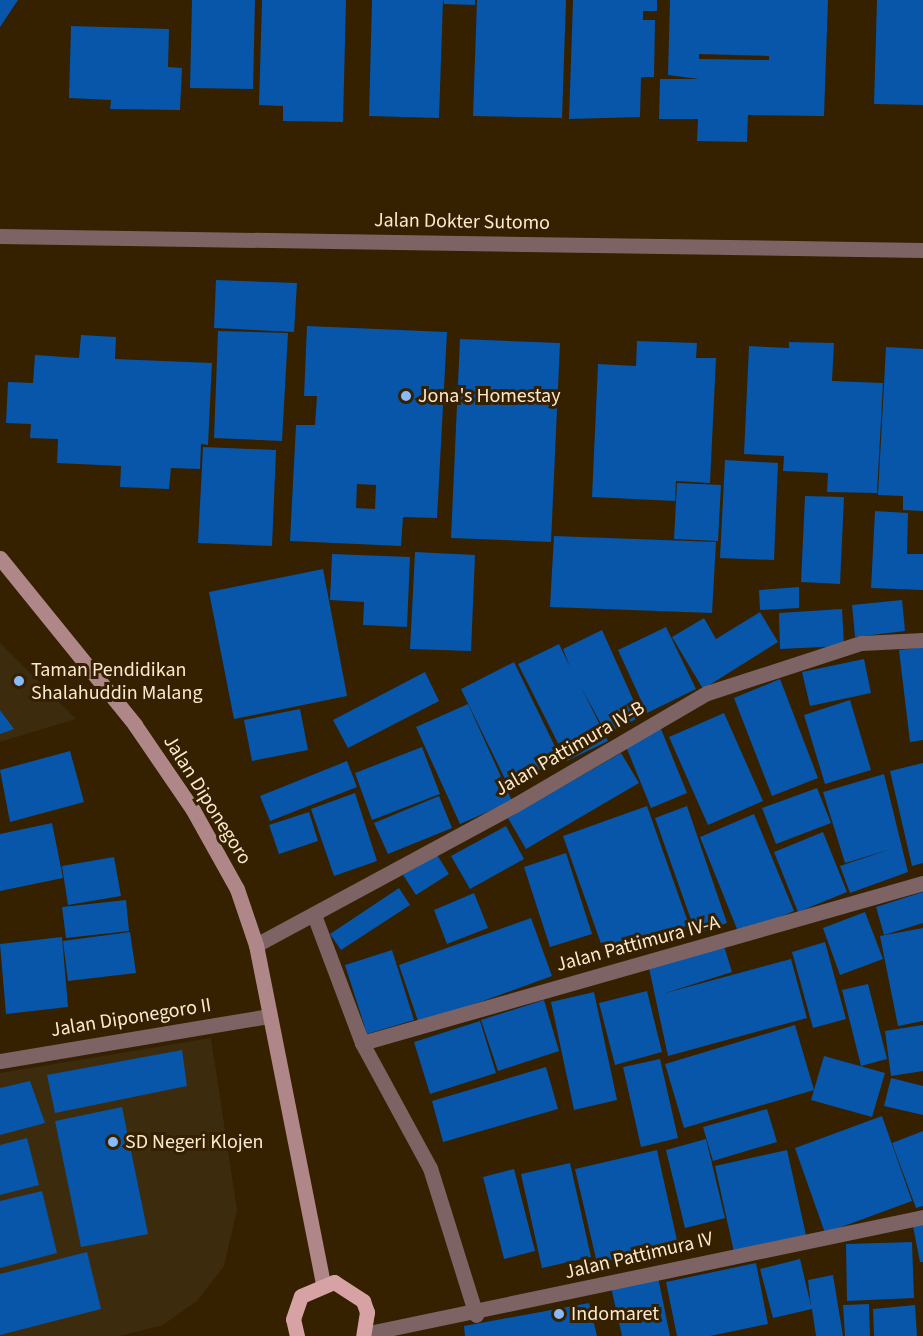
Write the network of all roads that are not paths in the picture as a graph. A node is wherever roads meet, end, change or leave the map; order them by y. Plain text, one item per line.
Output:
1 (0, 236) edge
2 (923, 250) edge
3 (0, 558) edge
4 (923, 640) edge
5 (923, 883) edge
6 (314, 915) junction
7 (256, 945) junction
8 (269, 1016) junction
9 (362, 1043) junction
10 (0, 1061) edge
11 (923, 1217) edge
12 (323, 1283) junction
13 (476, 1315) junction
14 (364, 1335) edge
15 (297, 1336) edge

1 - 2 street, Jalan Dokter Sutomo
3 - 7 street, Jalan Diponegoro
4 - 6 street, Jalan Pattimura IV-B
5 - 9 street, Jalan Pattimura IV-A
6 - 7 street, Jalan Pattimura IV-B
6 - 9 street
7 - 8 street, Jalan Diponegoro
8 - 10 street, Jalan Diponegoro II
8 - 12 street, Jalan Diponegoro
9 - 13 street
11 - 13 street, Jalan Pattimura IV
12 - 14 main road
12 - 15 main road
13 - 14 street, Jalan Pattimura IV

